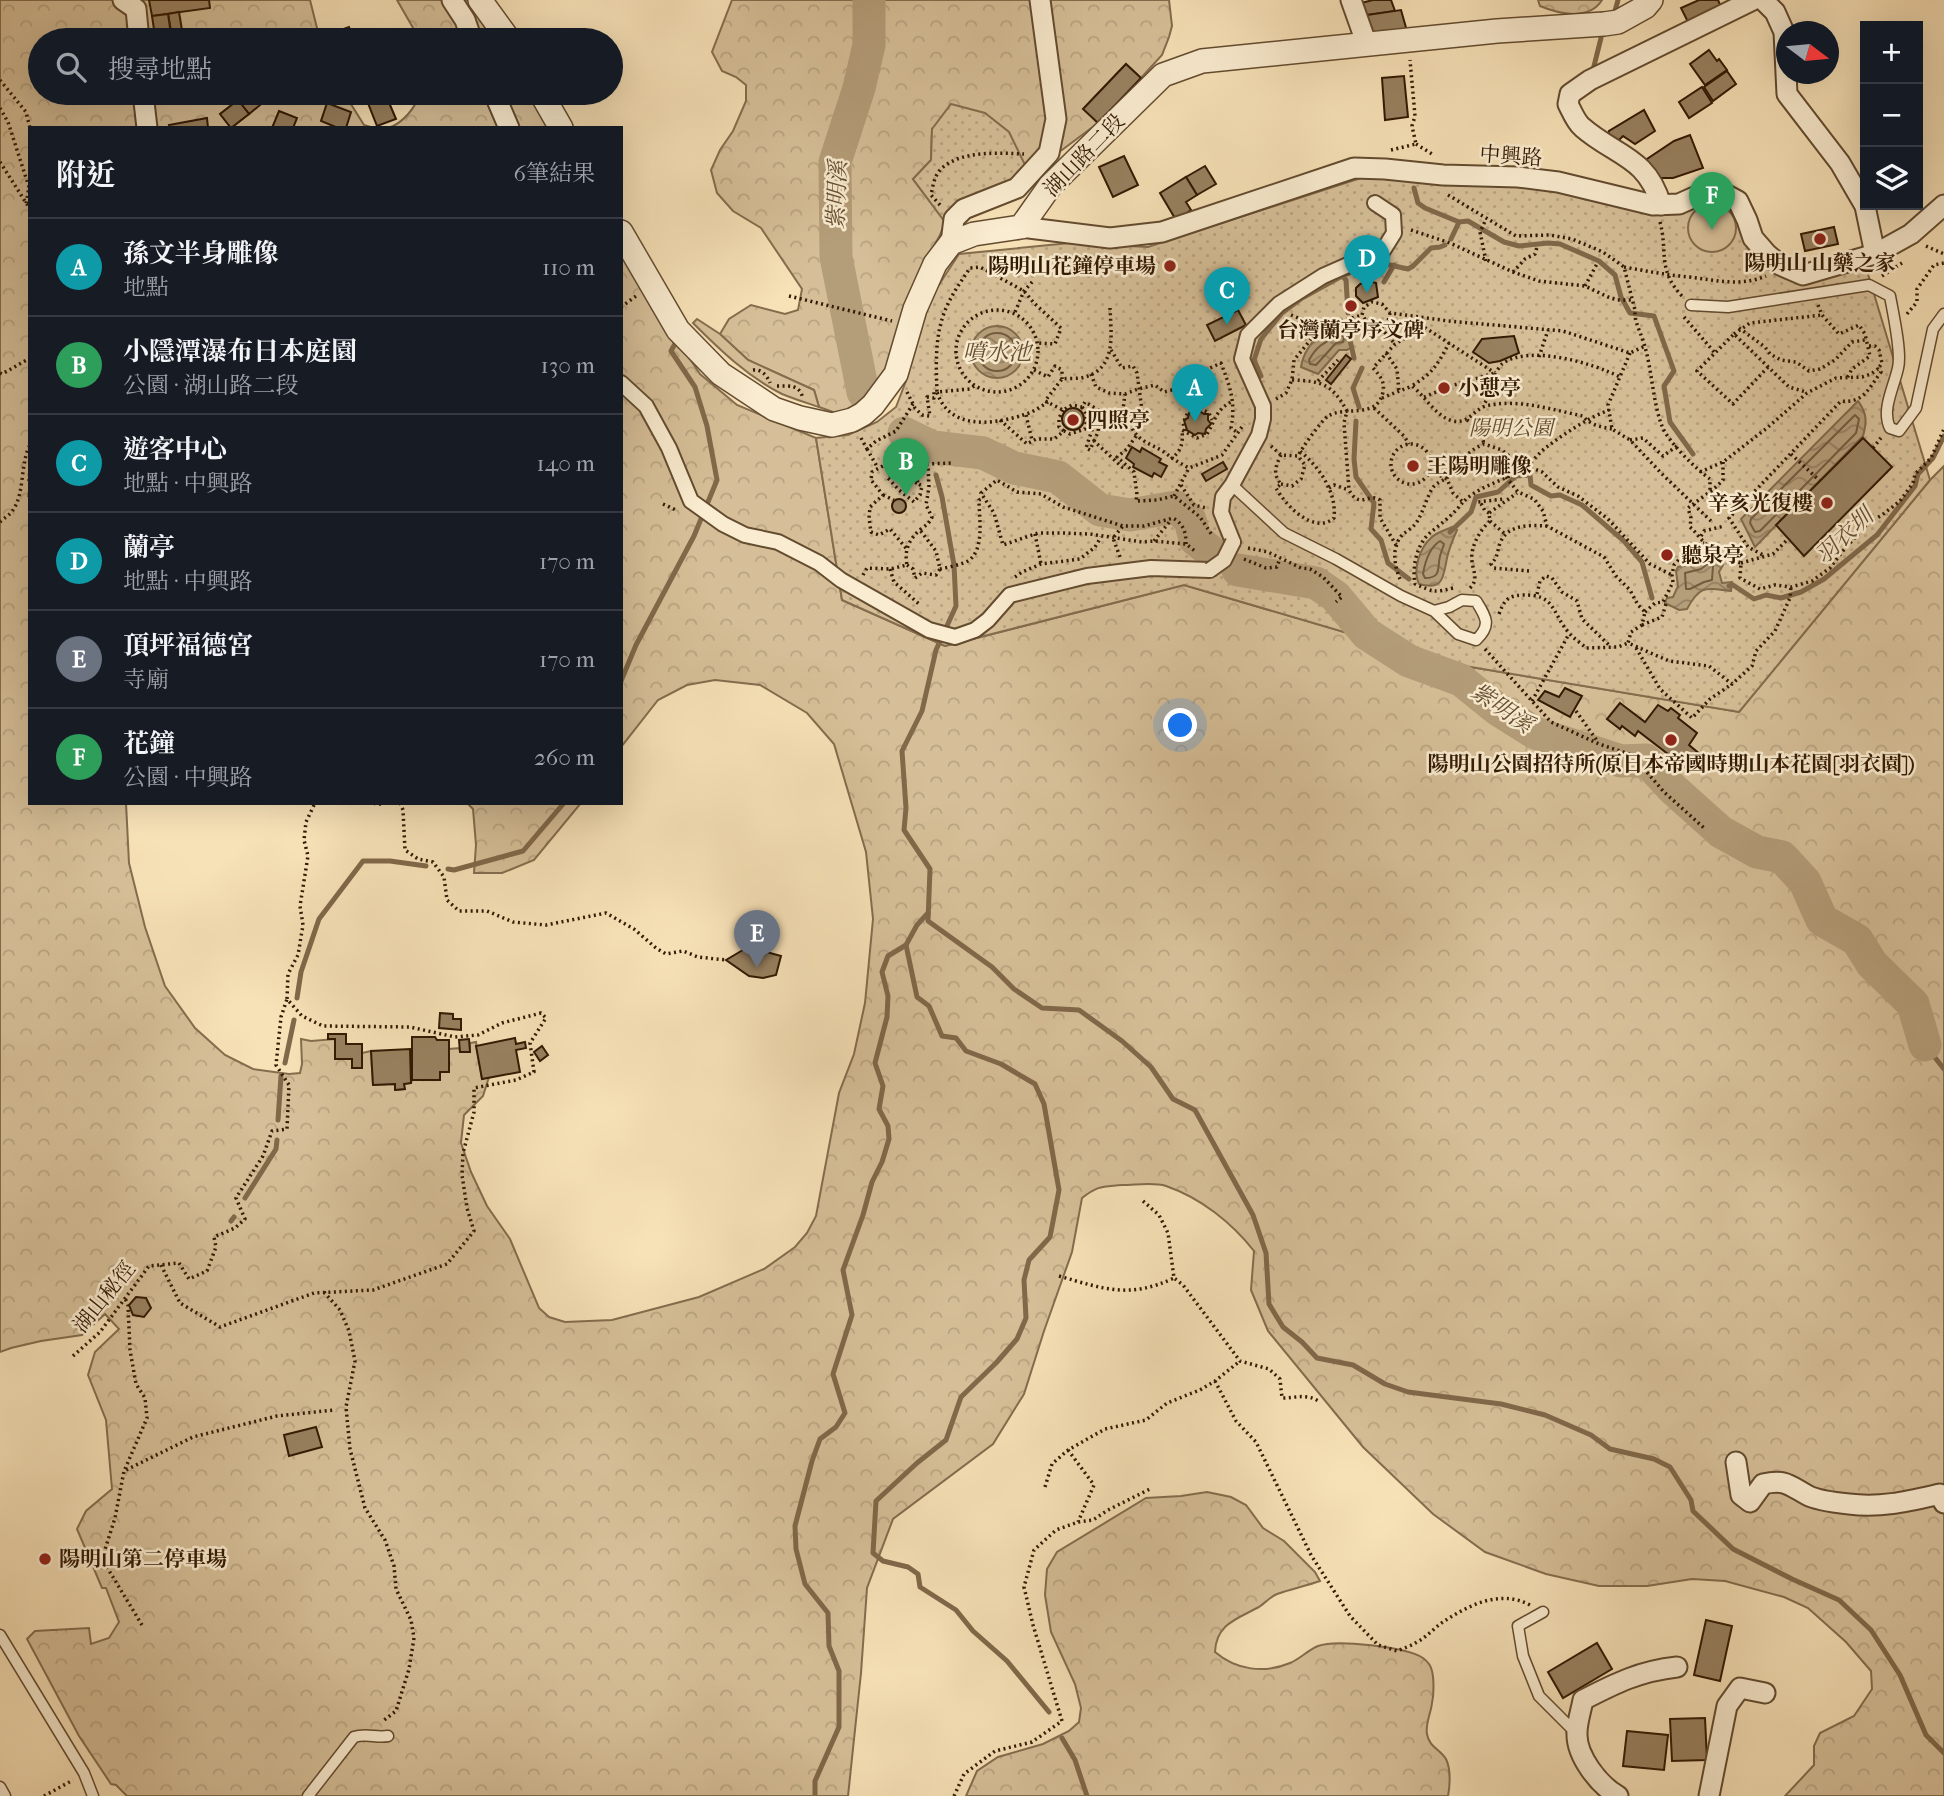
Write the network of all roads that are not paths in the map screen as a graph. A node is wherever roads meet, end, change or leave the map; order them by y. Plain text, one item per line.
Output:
1 (123, 0) edge
2 (452, 0) edge
3 (480, 0) edge
4 (1040, 0) edge
5 (1351, 0) edge
6 (1651, 0) edge
7 (1753, 0) edge
8 (1763, 0) edge
9 (138, 28) edge
10 (468, 28) edge
11 (500, 28) edge
12 (1367, 45) junction
13 (144, 105) edge
14 (499, 105) edge
15 (548, 105) edge
16 (147, 126) edge
17 (508, 126) edge
18 (560, 126) edge
19 (1376, 203) dead end
20 (1944, 205) edge
21 (1659, 210) junction
22 (1021, 227) junction
23 (623, 235) edge
24 (951, 243) junction
25 (1875, 254) junction
26 (1691, 305) road end
27 (1944, 314) edge
28 (623, 385) edge
29 (1233, 485) junction
30 (1434, 611) junction
31 (1736, 1462) dead end
32 (1944, 1503) edge
33 (1543, 1612) road end
34 (0, 1635) edge
35 (1677, 1667) dead end
36 (1765, 1693) dead end
37 (1576, 1734) junction
38 (388, 1736) dead end
39 (0, 1787) edge
40 (5, 1796) edge
41 (93, 1796) edge
42 (308, 1796) edge
43 (1618, 1796) edge
44 (1709, 1796) edge

1 - 9 street
2 - 10 street
3 - 11 street
4 - 24 street
5 - 12 street
6 - 12 street, 湖山路二段
7 - 21 street
8 - 25 street
12 - 22 street, 湖山路二段
13 - 16 street
14 - 17 street
15 - 18 street
19 - 29 street
20 - 25 street, 中興路
21 - 22 street, 中興路
21 - 25 street, 中興路
22 - 24 street
23 - 24 street
26 - 27 lane
28 - 29 street, bridge
29 - 30 lane
30 - 30 lane
31 - 32 street
33 - 37 lane
34 - 41 lane
35 - 37 street
36 - 44 street
37 - 43 street
38 - 42 lane
39 - 40 lane

